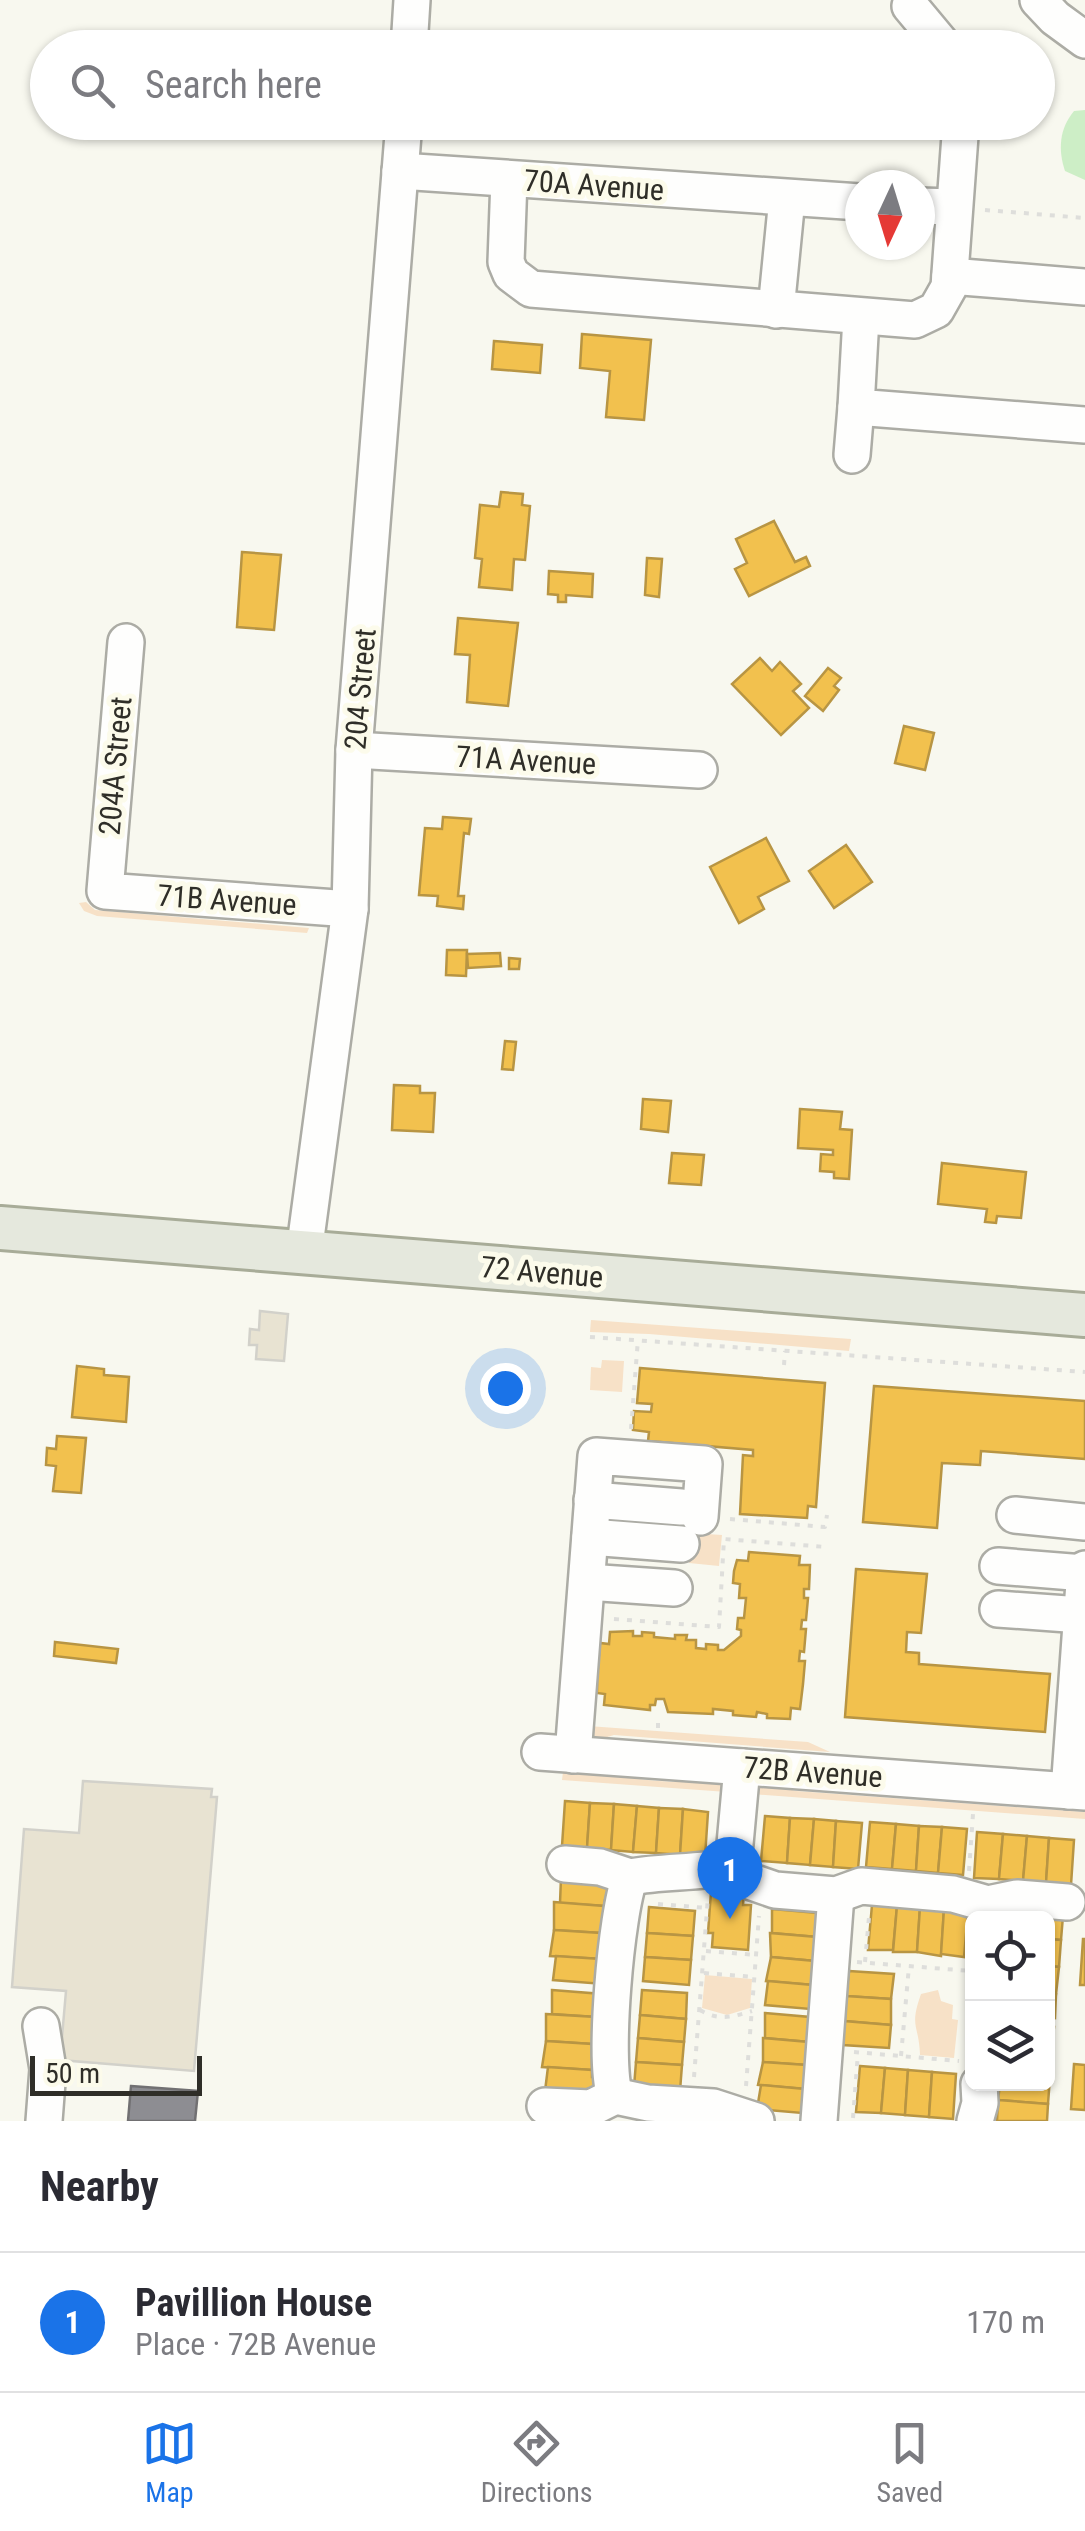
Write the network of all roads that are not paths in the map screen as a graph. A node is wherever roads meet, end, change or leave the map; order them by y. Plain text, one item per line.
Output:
1 (412, 0) edge
2 (1038, 0) edge
3 (910, 6) dead end
4 (410, 30) edge
5 (930, 30) edge
6 (1085, 40) edge
7 (403, 140) edge
8 (956, 140) edge
9 (400, 171) junction
10 (509, 179) junction
11 (787, 198) junction
12 (845, 201) edge
13 (936, 207) edge
14 (950, 276) junction
15 (1085, 286) edge
16 (776, 310) junction
17 (862, 317) junction
18 (856, 407) junction
19 (1085, 425) edge
20 (852, 456) dead end
21 (126, 642) dead end
22 (354, 750) junction
23 (699, 770) dead end
24 (105, 891) joint
25 (350, 909) junction
26 (0, 1228) edge
27 (304, 1254) junction
28 (1085, 1315) edge
29 (592, 1500) junction
30 (1014, 1514) dead end
31 (698, 1522) junction
32 (1085, 1522) edge
33 (590, 1537) junction
34 (998, 1566) dead end
35 (1085, 1571) edge
36 (674, 1588) dead end
37 (585, 1599) junction
38 (998, 1609) dead end
39 (1081, 1615) junction
40 (742, 1767) junction
41 (1077, 1792) edge
42 (564, 1864) dead end
43 (734, 1866) junction
44 (630, 1877) junction
45 (836, 1895) junction
46 (1067, 1902) dead end
47 (982, 1903) edge
48 (42, 2026) dead end
49 (977, 2091) edge
50 (615, 2096) junction
51 (751, 2105) edge
52 (545, 2106) dead end
53 (836, 2120) edge
54 (44, 2121) edge
55 (975, 2121) edge

1 - 4 street
2 - 6 street
3 - 5 street
7 - 9 street, 204 Street
8 - 13 street
9 - 10 street, 70A Avenue
9 - 22 street, 204 Street
10 - 11 street, 70A Avenue
10 - 16 street
11 - 12 street, 70A Avenue
11 - 16 street
13 - 14 street
14 - 15 street
14 - 17 street
16 - 17 street
17 - 18 street
18 - 19 street
18 - 20 street
21 - 24 street, 204A Street
22 - 23 street, 71A Avenue
22 - 25 street, 204 Street
24 - 25 street, 71B Avenue
25 - 27 street, 204 Street
26 - 27 main road, 72 Avenue
27 - 28 main road, 72 Avenue
29 - 31 street
29 - 31 street
29 - 33 street
30 - 32 street
31 - 33 street
33 - 37 street
34 - 35 street
35 - 39 street
36 - 37 street
37 - 40 street, 72B Avenue
38 - 39 street
39 - 41 street
40 - 41 street, 72B Avenue
40 - 43 street
42 - 44 street
43 - 44 street
43 - 45 street
44 - 50 street
45 - 47 street
45 - 53 street
46 - 47 street
48 - 54 street
49 - 55 street
50 - 51 street
50 - 52 street

